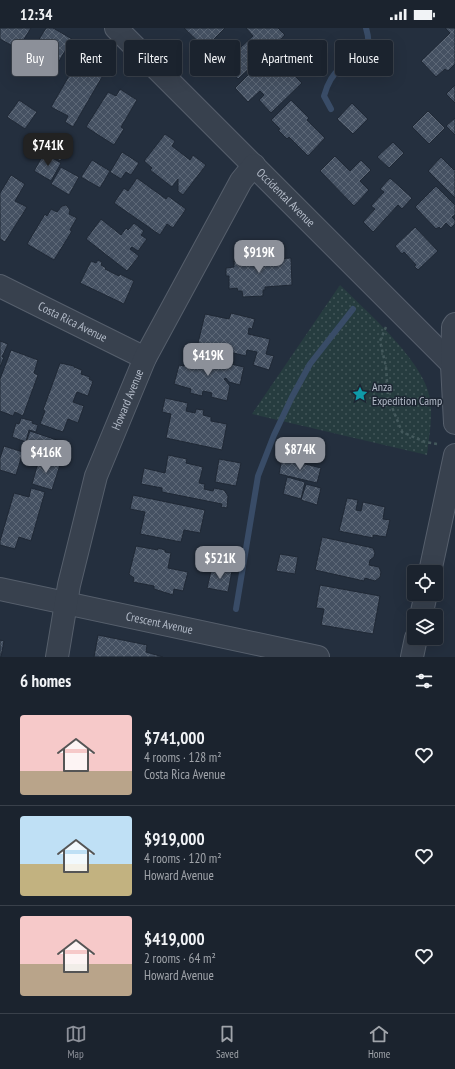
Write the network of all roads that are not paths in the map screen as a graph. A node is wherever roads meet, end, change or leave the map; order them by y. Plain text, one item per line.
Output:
1 (116, 28) edge
2 (254, 165) junction
3 (0, 286) edge
4 (455, 324) edge
5 (145, 358) junction
6 (454, 366) edge
7 (455, 422) edge
8 (448, 450) edge
9 (431, 565) edge
10 (0, 589) edge
11 (66, 603) junction
12 (415, 645) edge
13 (57, 657) edge
14 (318, 657) edge
15 (412, 657) edge

1 - 2 street, Occidental Avenue
2 - 5 street, Howard Avenue
2 - 6 street, Occidental Avenue
3 - 5 street, Costa Rica Avenue
4 - 6 street
5 - 11 street, Howard Avenue
6 - 7 street
8 - 9 street
10 - 11 street, Crescent Avenue
11 - 13 street, Howard Avenue
11 - 14 street, Crescent Avenue
12 - 15 street

